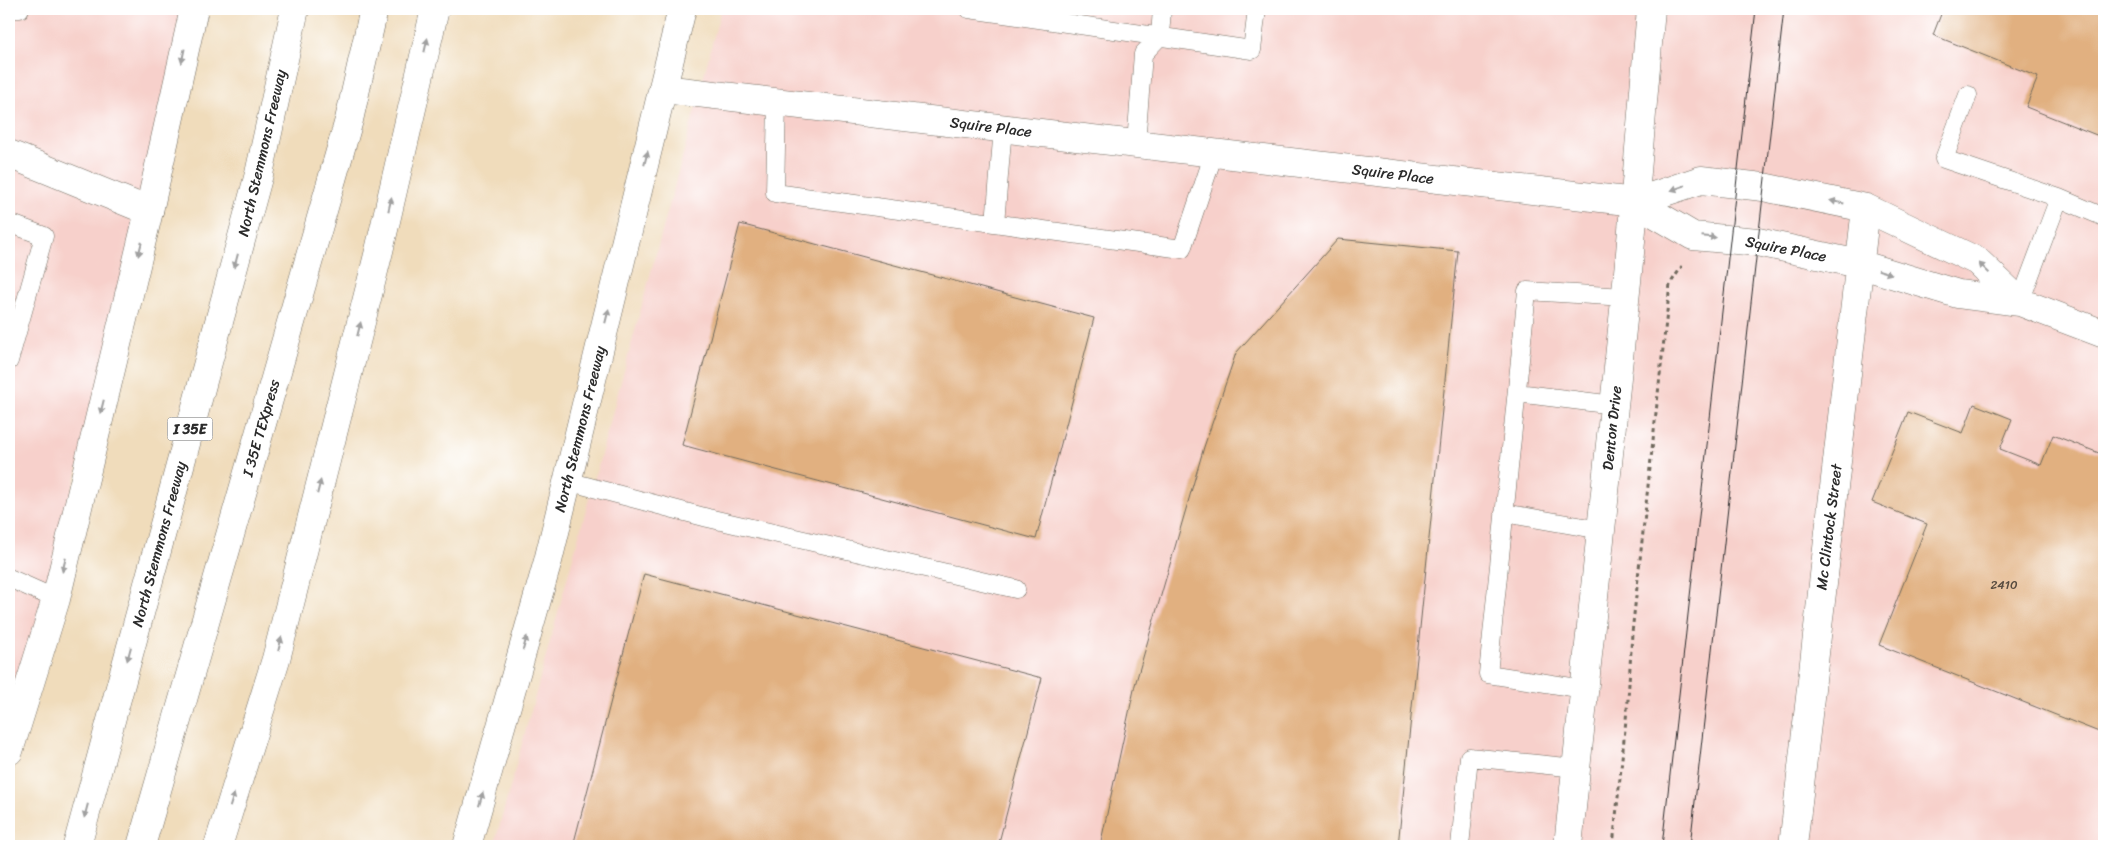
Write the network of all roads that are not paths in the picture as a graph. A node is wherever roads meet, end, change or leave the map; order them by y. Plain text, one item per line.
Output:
1 (15, 9) edge
2 (20, 9) edge
3 (194, 9) edge
4 (295, 9) edge
5 (374, 9) edge
6 (435, 9) edge
7 (682, 9) edge
8 (969, 9) edge
9 (1162, 9) edge
10 (1257, 9) edge
11 (1651, 9) edge
12 (1160, 36) junction
13 (662, 89) junction
14 (1968, 95) dead end
15 (777, 102) junction
16 (1003, 128) junction
17 (1136, 144) junction
18 (1214, 152) junction
19 (9, 154) edge
20 (2059, 198) junction
21 (1634, 202) junction
22 (1866, 208) junction
23 (149, 212) junction
24 (2104, 217) edge
25 (9, 223) edge
26 (995, 223) junction
27 (1859, 264) junction
28 (1625, 297) junction
29 (2020, 302) junction
30 (2104, 334) edge
31 (12, 339) edge
32 (9, 361) edge
33 (1516, 393) junction
34 (1614, 405) junction
35 (567, 481) junction
36 (1504, 513) junction
37 (1601, 530) junction
38 (9, 578) edge
39 (1016, 590) dead end
40 (56, 599) junction
41 (1584, 689) junction
42 (9, 751) edge
43 (1576, 768) junction
44 (77, 846) edge
45 (141, 846) edge
46 (218, 846) edge
47 (468, 846) edge
48 (1460, 846) edge
49 (1568, 846) edge
50 (1793, 846) edge

1 - 2 lane
3 -> 23 main road
4 -> 44 main road, North Stemmons Freeway / I 35E
5 - 45 main road, I 35E TEXpress
46 -> 6 main road
7 - 13 main road, North Stemmons Freeway
8 - 12 lane
9 - 12 lane
10 - 12 lane
11 - 21 main road, Denton Drive
12 - 17 lane
13 - 15 main road, Squire Place
35 -> 13 main road, North Stemmons Freeway
14 - 20 lane
15 - 16 main road, Squire Place
15 - 26 lane
16 - 17 main road, Squire Place
16 - 26 lane
17 - 18 main road, Squire Place
18 - 21 main road, Squire Place
18 - 26 lane
19 - 23 main road
20 - 24 lane
20 - 29 lane
22 -> 21 main road
21 -> 27 main road, Squire Place
21 - 28 main road, Denton Drive
22 - 27 main road, Mc Clintock Street
29 -> 22 main road
23 -> 40 main road
25 - 31 lane
27 -> 29 main road, Squire Place
27 - 50 main road, Mc Clintock Street
28 - 33 lane
28 - 34 main road, Denton Drive
29 - 30 main road, Squire Place
31 - 32 lane
33 - 34 lane
33 - 36 lane
34 - 37 main road, Denton Drive
35 - 39 lane
47 -> 35 main road, North Stemmons Freeway
36 - 37 lane
36 - 41 lane
37 - 41 main road, Denton Drive
38 - 40 lane
40 - 42 main road
41 - 43 main road, Denton Drive
43 - 48 lane
43 - 49 main road, Denton Drive

